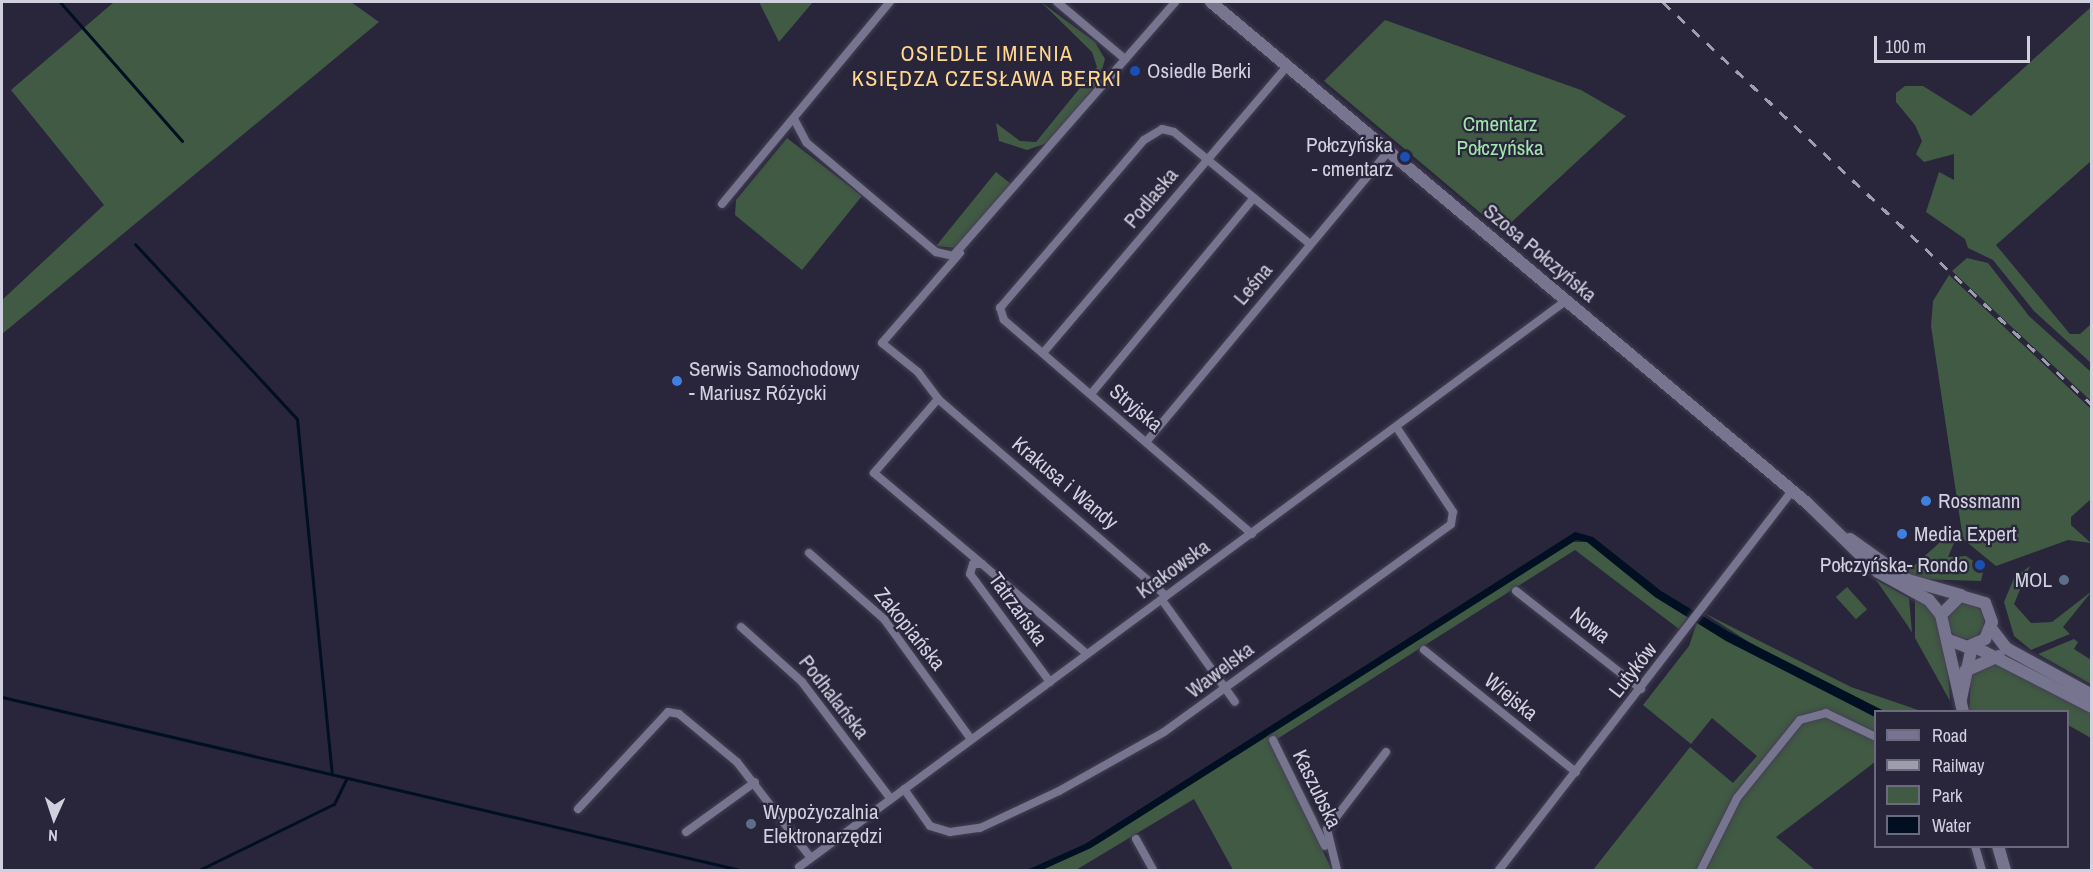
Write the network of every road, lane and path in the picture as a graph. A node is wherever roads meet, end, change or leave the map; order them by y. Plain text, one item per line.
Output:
1 (890, 2) edge
2 (1058, 2) edge
3 (1175, 2) edge
4 (1211, 2) edge
5 (1125, 59) junction
6 (1287, 66) junction
7 (794, 119) junction
8 (1389, 151) junction
9 (1208, 158) junction
10 (1254, 198) junction
11 (722, 204) dead end
12 (1310, 244) junction
13 (962, 250) junction
14 (1567, 300) junction
15 (1043, 353) junction
16 (1091, 394) junction
17 (938, 399) junction
18 (1397, 428) junction
19 (1147, 441) junction
20 (1793, 490) junction
21 (1252, 534) junction
22 (1843, 536) junction
23 (809, 553) dead end
24 (982, 564) junction
25 (1516, 591) dead end
26 (1962, 595) junction
27 (1164, 598) junction
28 (1941, 615) junction
29 (741, 627) dead end
30 (1991, 628) junction
31 (1949, 640) junction
32 (1972, 646) junction
33 (1424, 650) dead end
34 (1088, 654) junction
35 (2001, 656) junction
36 (1965, 671) junction
37 (1050, 682) junction
38 (1225, 688) junction
39 (1641, 689) junction
40 (2091, 695) edge
41 (1235, 702) dead end
42 (1962, 706) edge
43 (2091, 707) edge
44 (1874, 737) edge
45 (971, 739) junction
46 (1273, 740) dead end
47 (1386, 752) dead end
48 (1575, 772) junction
49 (755, 782) junction
50 (904, 789) junction
51 (890, 798) junction
52 (578, 810) dead end
53 (686, 832) dead end
54 (1136, 839) dead end
55 (1976, 848) edge
56 (1999, 848) edge
57 (1329, 855) junction
58 (810, 858) junction
59 (799, 867) dead end
60 (1152, 870) edge
61 (1337, 870) edge
62 (1498, 870) edge
63 (1701, 870) edge
64 (1982, 870) edge
65 (2005, 870) edge

1 - 7 street
2 - 5 street
3 - 5 street
4 - 6 main road, Szosa Połczyńska
5 - 13 street
6 - 8 main road, Szosa Połczyńska
6 - 9 street, Podlaska
7 - 11 street
7 - 13 street
8 - 12 street, Leśna
8 - 14 main road, Szosa Połczyńska
9 - 10 street
9 - 15 street, Podlaska
9 - 15 street, Stryjska
10 - 12 street
10 - 16 street
12 - 19 street, Leśna
13 - 17 street, Krakusa i Wandy
14 - 18 street, Krakowska
14 - 20 main road, Szosa Połczyńska
15 - 16 street, Stryjska
16 - 19 street, Stryjska
17 - 24 street, Tatrzańska
17 - 27 street, Krakusa i Wandy
18 - 21 street, Krakowska
18 - 38 street, Wawelska
19 - 21 street, Stryjska
20 - 22 main road, Szosa Połczyńska
20 - 39 street, Lutyków
21 - 27 street, Krakowska
22 - 26 main road, Szosa Połczyńska
22 - 28 main road, Szosa Połczyńska
23 - 45 street, Zakopiańska
24 - 34 street, Tatrzańska
24 - 37 street, Tatrzańska
25 - 39 street, Nowa
26 - 28 main road
26 - 30 main road
27 - 34 street, Krakowska
27 - 38 street, Krakusa i Wandy
28 - 31 main road
29 - 51 street, Podhalańska
30 - 32 main road
30 - 40 main road
31 - 32 main road
31 - 42 main road
32 - 35 main road
32 - 36 main road
33 - 48 street, Wiejska
34 - 37 street, Krakowska
35 - 36 main road
35 - 43 main road
36 - 42 main road
37 - 45 street, Krakowska
38 - 41 street, Krakusa i Wandy
38 - 50 street, Wawelska
39 - 48 street, Lutyków
44 - 63 street
45 - 50 street, Krakowska
46 - 57 street, Kaszubska
47 - 57 street, Kaszubska
48 - 62 street, Lutyków
49 - 52 street
49 - 53 street
49 - 58 street
50 - 51 street, Krakowska
51 - 58 street, Krakowska
54 - 60 street
55 - 64 street
56 - 65 main road
57 - 61 street, Kaszubska
58 - 59 street, Krakowska

